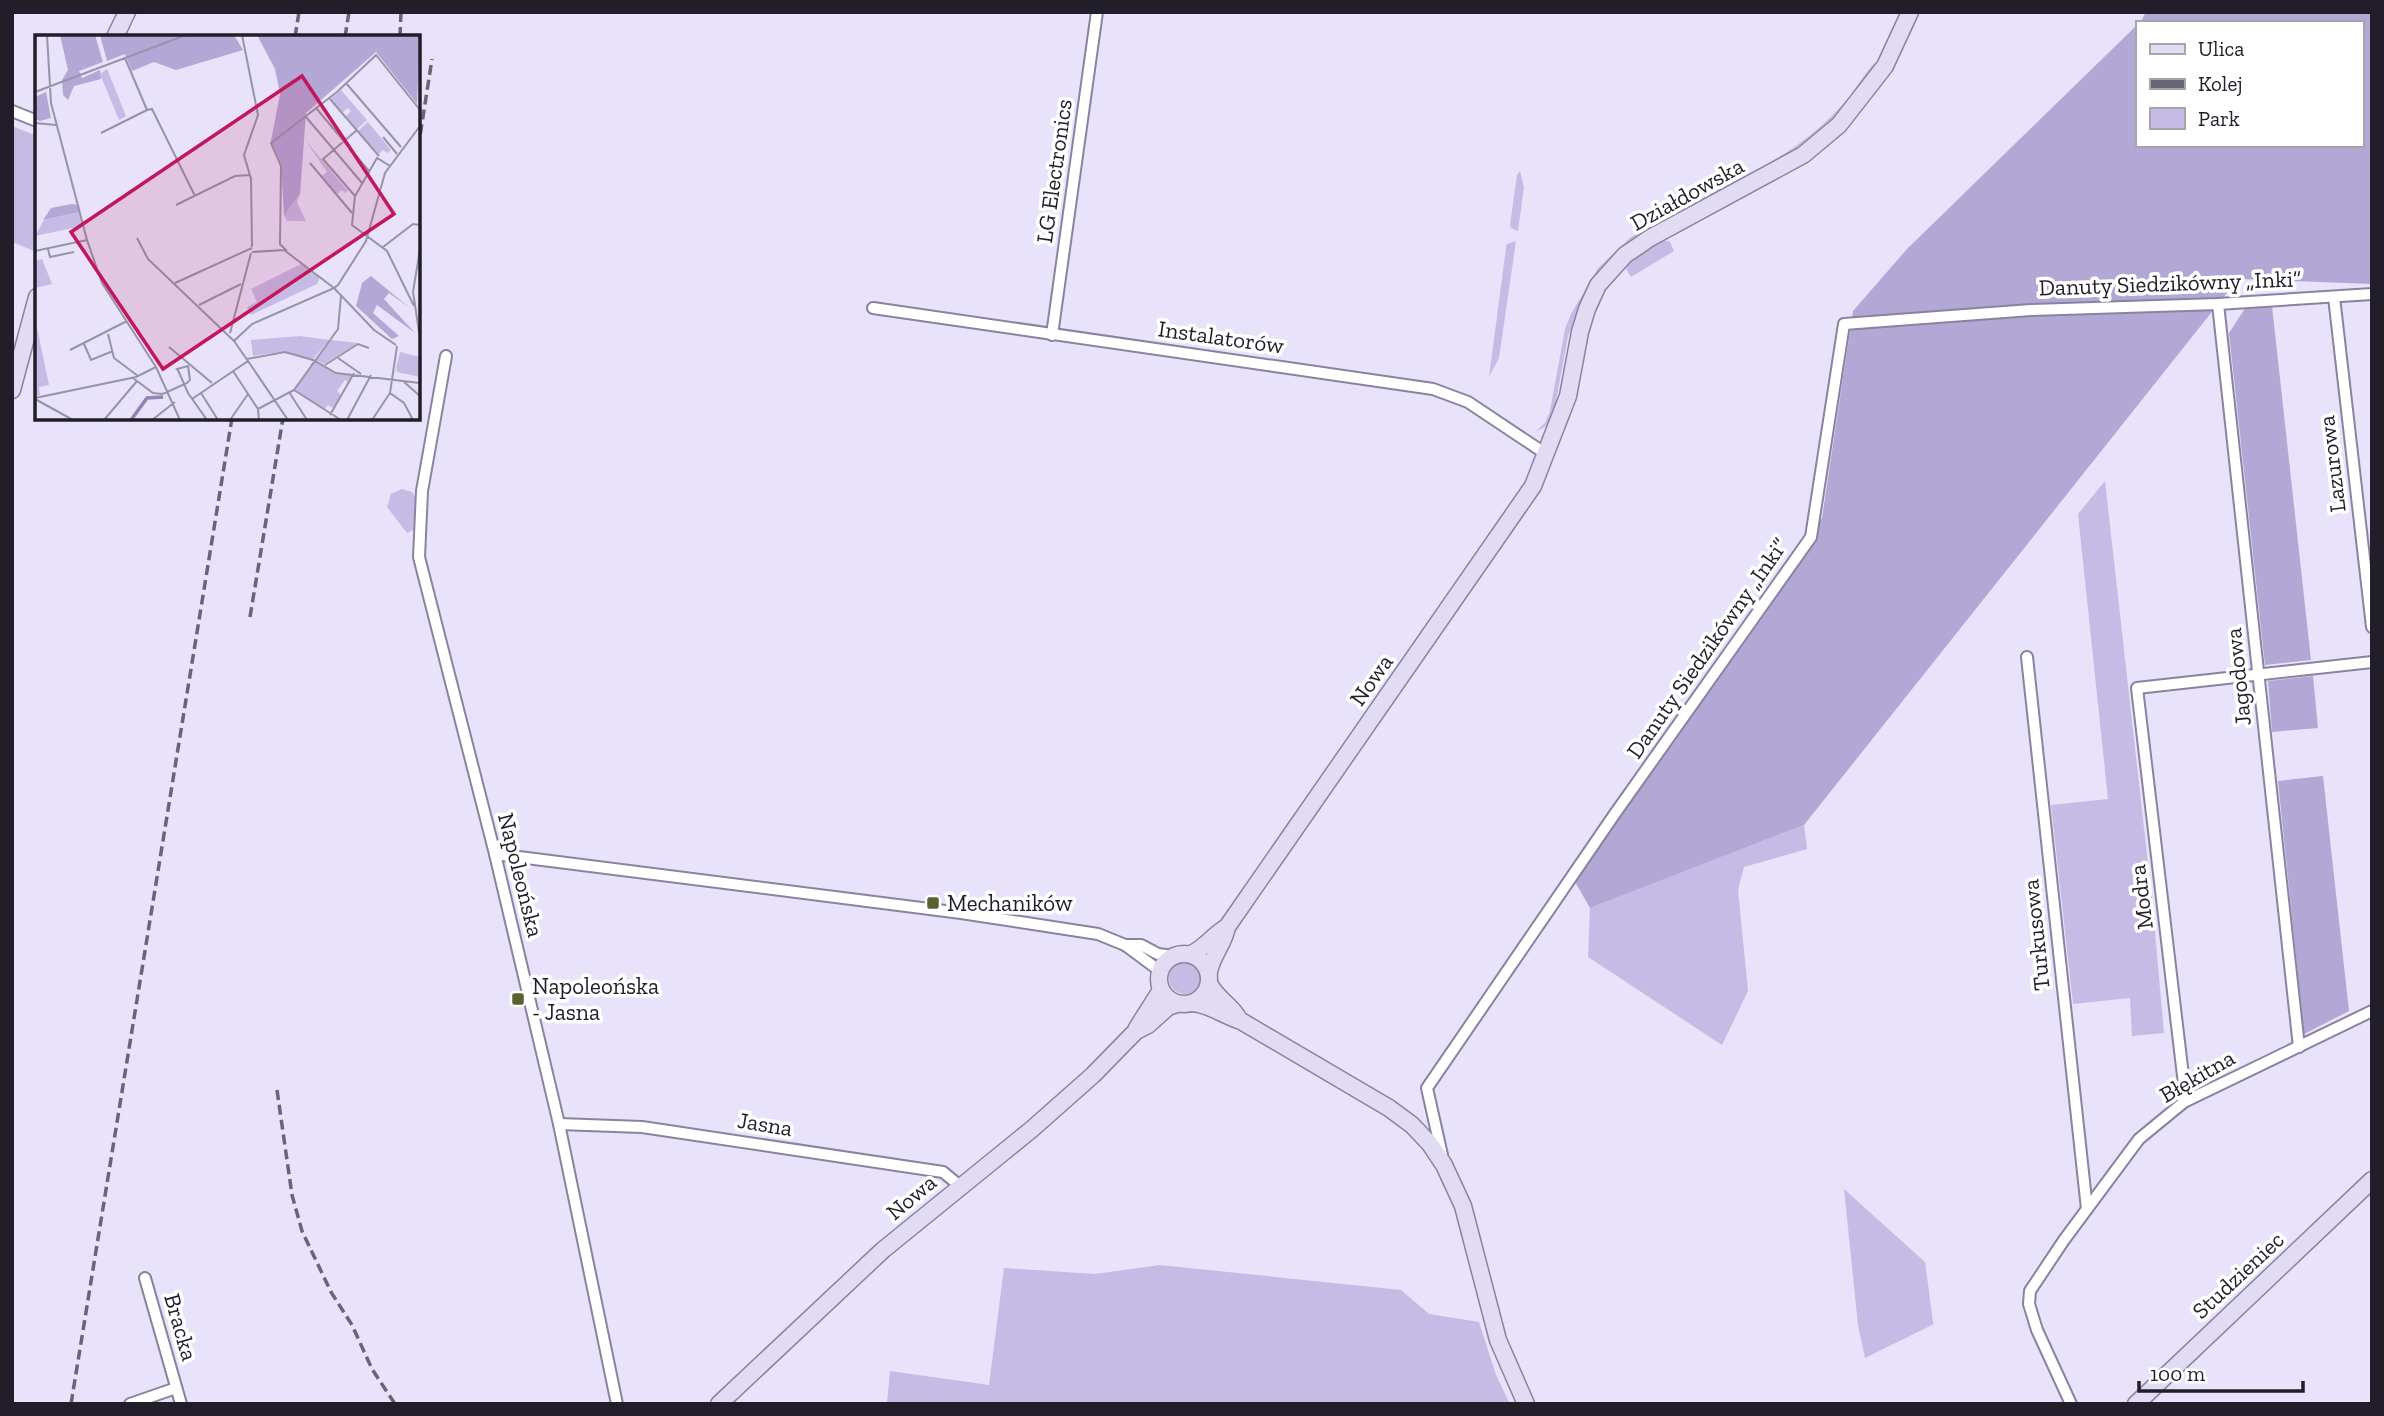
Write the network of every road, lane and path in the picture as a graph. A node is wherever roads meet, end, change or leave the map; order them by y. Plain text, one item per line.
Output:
1 (127, 12) edge
2 (1097, 12) edge
3 (1910, 12) edge
4 (116, 35) edge
5 (12, 111) edge
6 (35, 120) edge
7 (2372, 294) edge
8 (2334, 297) junction
9 (35, 304) edge
10 (2218, 304) junction
11 (873, 308) dead end
12 (1052, 335) junction
13 (446, 356) dead end
14 (12, 390) edge
15 (1546, 454) junction
16 (2372, 626) edge
17 (2027, 657) dead end
18 (2372, 663) edge
19 (2259, 674) junction
20 (495, 854) junction
21 (1227, 927) junction
22 (1125, 944) junction
23 (1191, 954) junction
24 (1174, 956) junction
25 (1160, 971) junction
26 (1209, 978) junction
27 (1161, 990) junction
28 (1185, 1004) junction
29 (2372, 1011) edge
30 (1241, 1021) junction
31 (1136, 1031) junction
32 (2299, 1046) junction
33 (2186, 1101) junction
34 (559, 1124) junction
35 (1444, 1165) junction
36 (2372, 1180) edge
37 (960, 1186) junction
38 (2087, 1209) junction
39 (145, 1278) dead end
40 (176, 1388) junction
41 (130, 1404) edge
42 (181, 1404) edge
43 (617, 1404) edge
44 (719, 1404) edge
45 (1526, 1404) edge
46 (2071, 1404) edge
47 (2136, 1404) edge

1 - 4 street
2 - 12 street, LG Electronics
3 - 15 street, Działdowska
5 - 6 street
7 - 8 street, Danuty Siedzikówny „Inki”
8 - 10 street, Danuty Siedzikówny „Inki”
8 - 16 street, Lazurowa
9 - 14 street
10 - 19 street, Jagodowa
10 - 35 street, Danuty Siedzikówny „Inki”
11 - 12 street, Instalatorów
12 - 15 street, Instalatorów
13 - 20 street, Napoleońska
15 - 21 street, Nowa
17 - 38 street, Turkusowa
18 - 19 street
19 - 32 street, Jagodowa
19 - 33 street, Modra
20 - 22 street
20 - 34 street, Napoleońska
21 - 23 street, Nowa
21 - 26 street, Nowa
22 - 24 street
22 - 25 street
23 - 24 street
23 - 26 street
24 - 25 street
25 - 27 street
26 - 28 street
26 - 30 street
27 - 28 street
27 - 31 street, Nowa
28 - 30 street
28 - 31 street, Nowa
29 - 32 street, Błękitna
30 - 35 street
31 - 37 street, Nowa
32 - 33 street, Błękitna
33 - 38 street, Błękitna
34 - 37 street, Jasna
34 - 43 street, Napoleońska
35 - 45 street
36 - 47 street, Studzieniec
37 - 44 street, Nowa
38 - 46 street, Błękitna
39 - 40 street, Bracka
40 - 41 street, Bracka
40 - 42 street, Bracka

